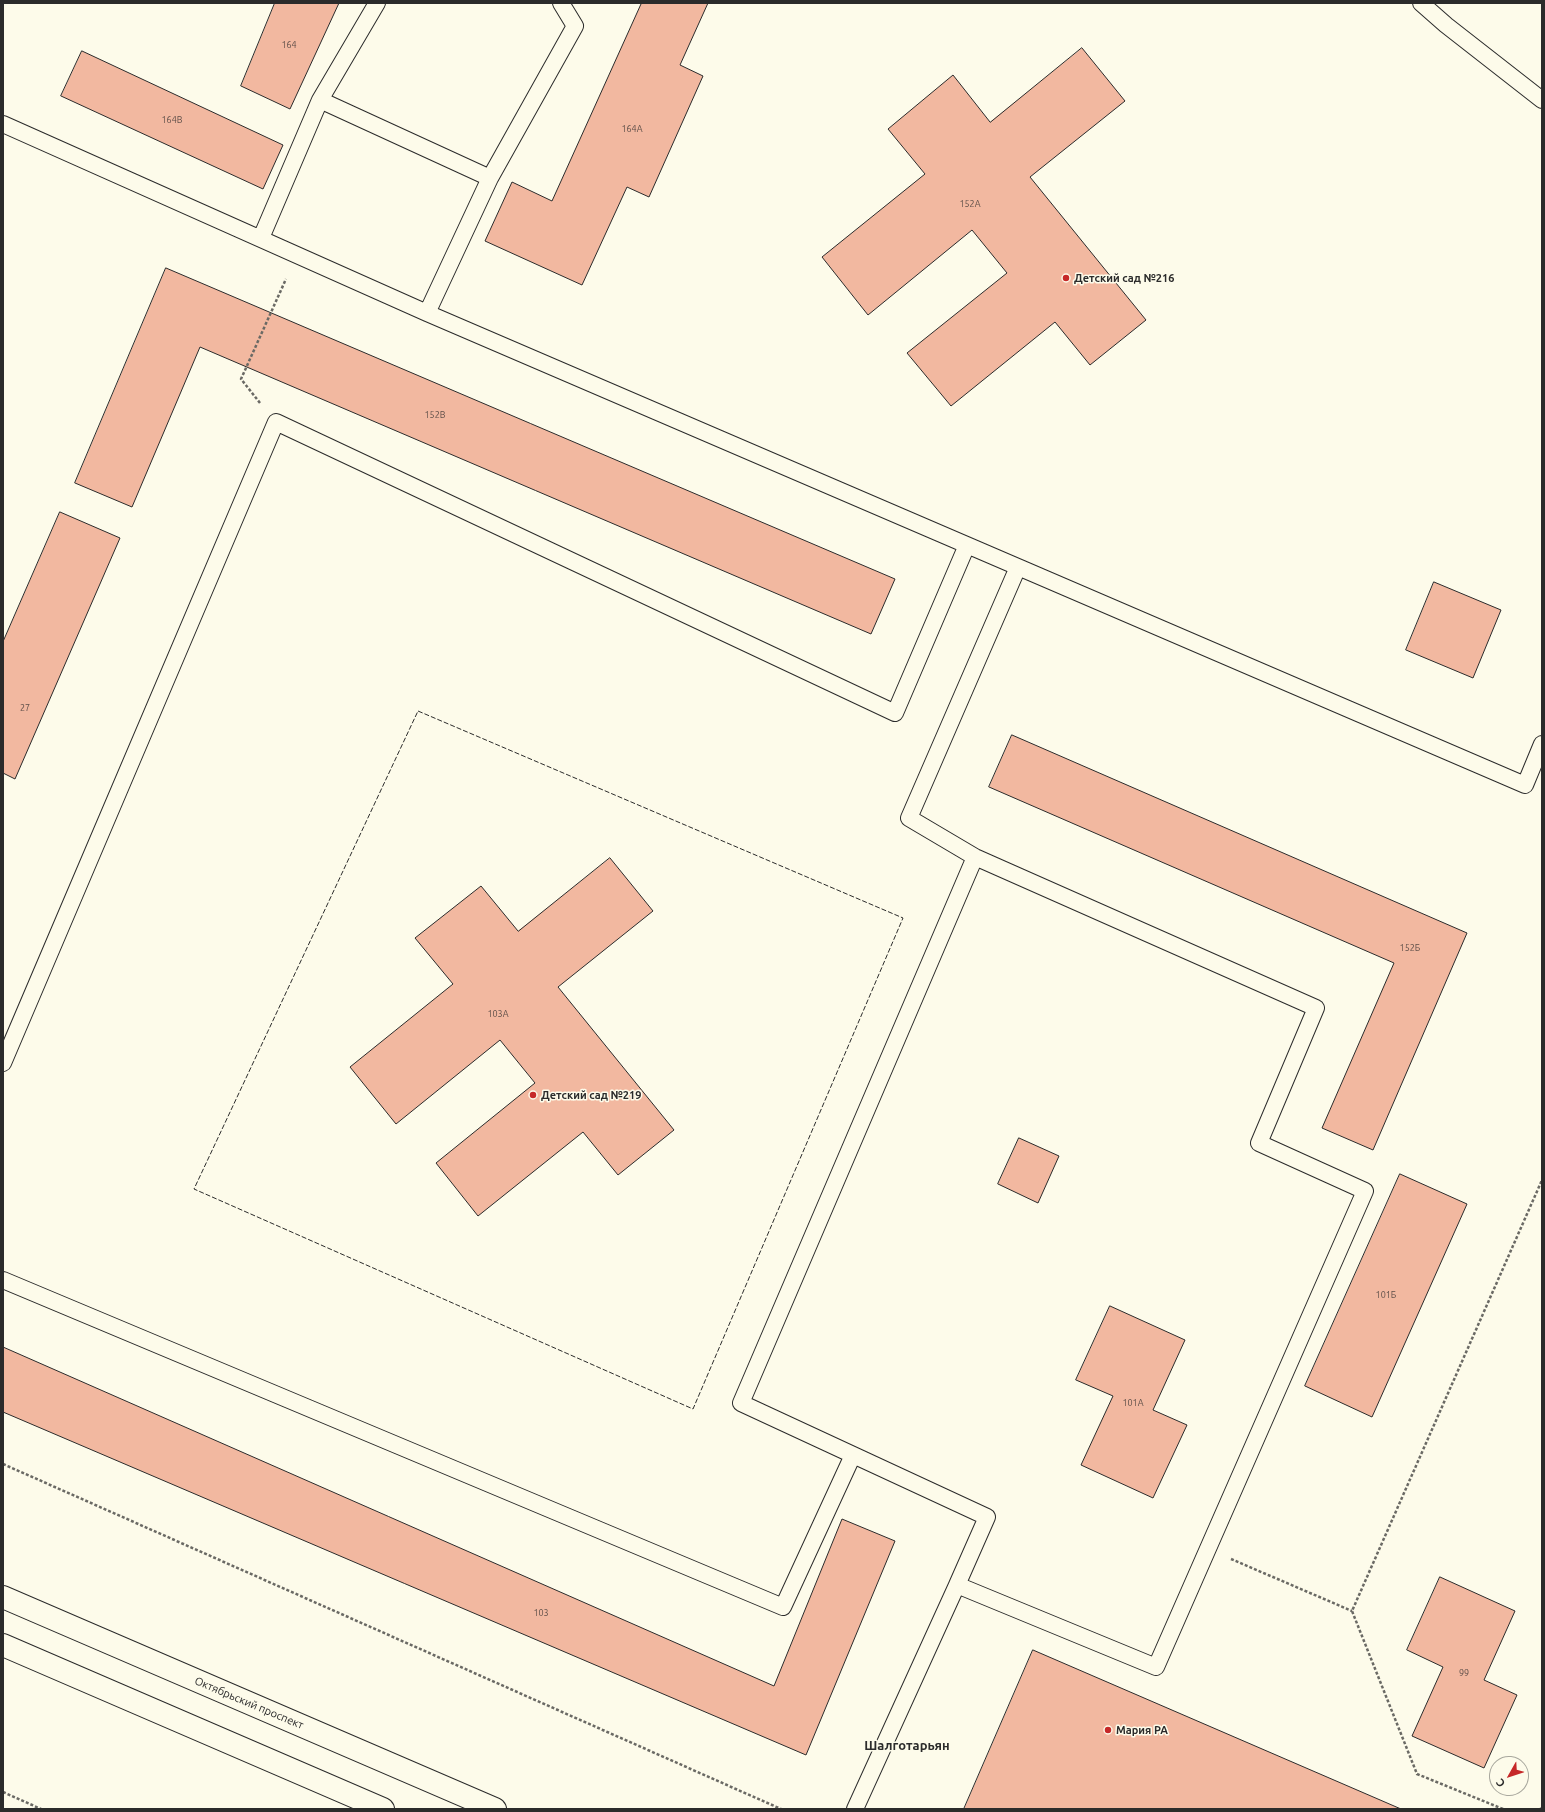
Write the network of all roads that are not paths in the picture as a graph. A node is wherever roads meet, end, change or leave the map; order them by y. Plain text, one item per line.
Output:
1 (377, 3) edge
2 (561, 3) edge
3 (1421, 3) edge
4 (320, 100) junction
5 (1542, 100) edge
6 (3, 124) edge
7 (490, 178) junction
8 (261, 238) junction
9 (427, 312) junction
10 (967, 545) junction
11 (1018, 568) junction
12 (1542, 744) edge
13 (975, 857) junction
14 (3, 1063) edge
15 (3, 1280) edge
16 (853, 1455) junction
17 (957, 1585) junction
18 (3, 1597) edge
19 (3, 1645) edge
20 (383, 1809) edge
21 (495, 1809) edge
22 (855, 1809) edge

1 - 4 lane
2 - 7 lane
3 - 5 lane
4 - 7 lane
4 - 8 lane
6 - 8 lane
7 - 9 lane
8 - 9 lane
9 - 10 lane
10 - 11 lane
10 - 14 lane
11 - 12 lane
11 - 13 lane
13 - 16 lane
13 - 17 lane
15 - 16 lane
16 - 17 lane
17 - 22 lane
18 - 21 main road, Октябрьский проспект
19 - 20 main road

